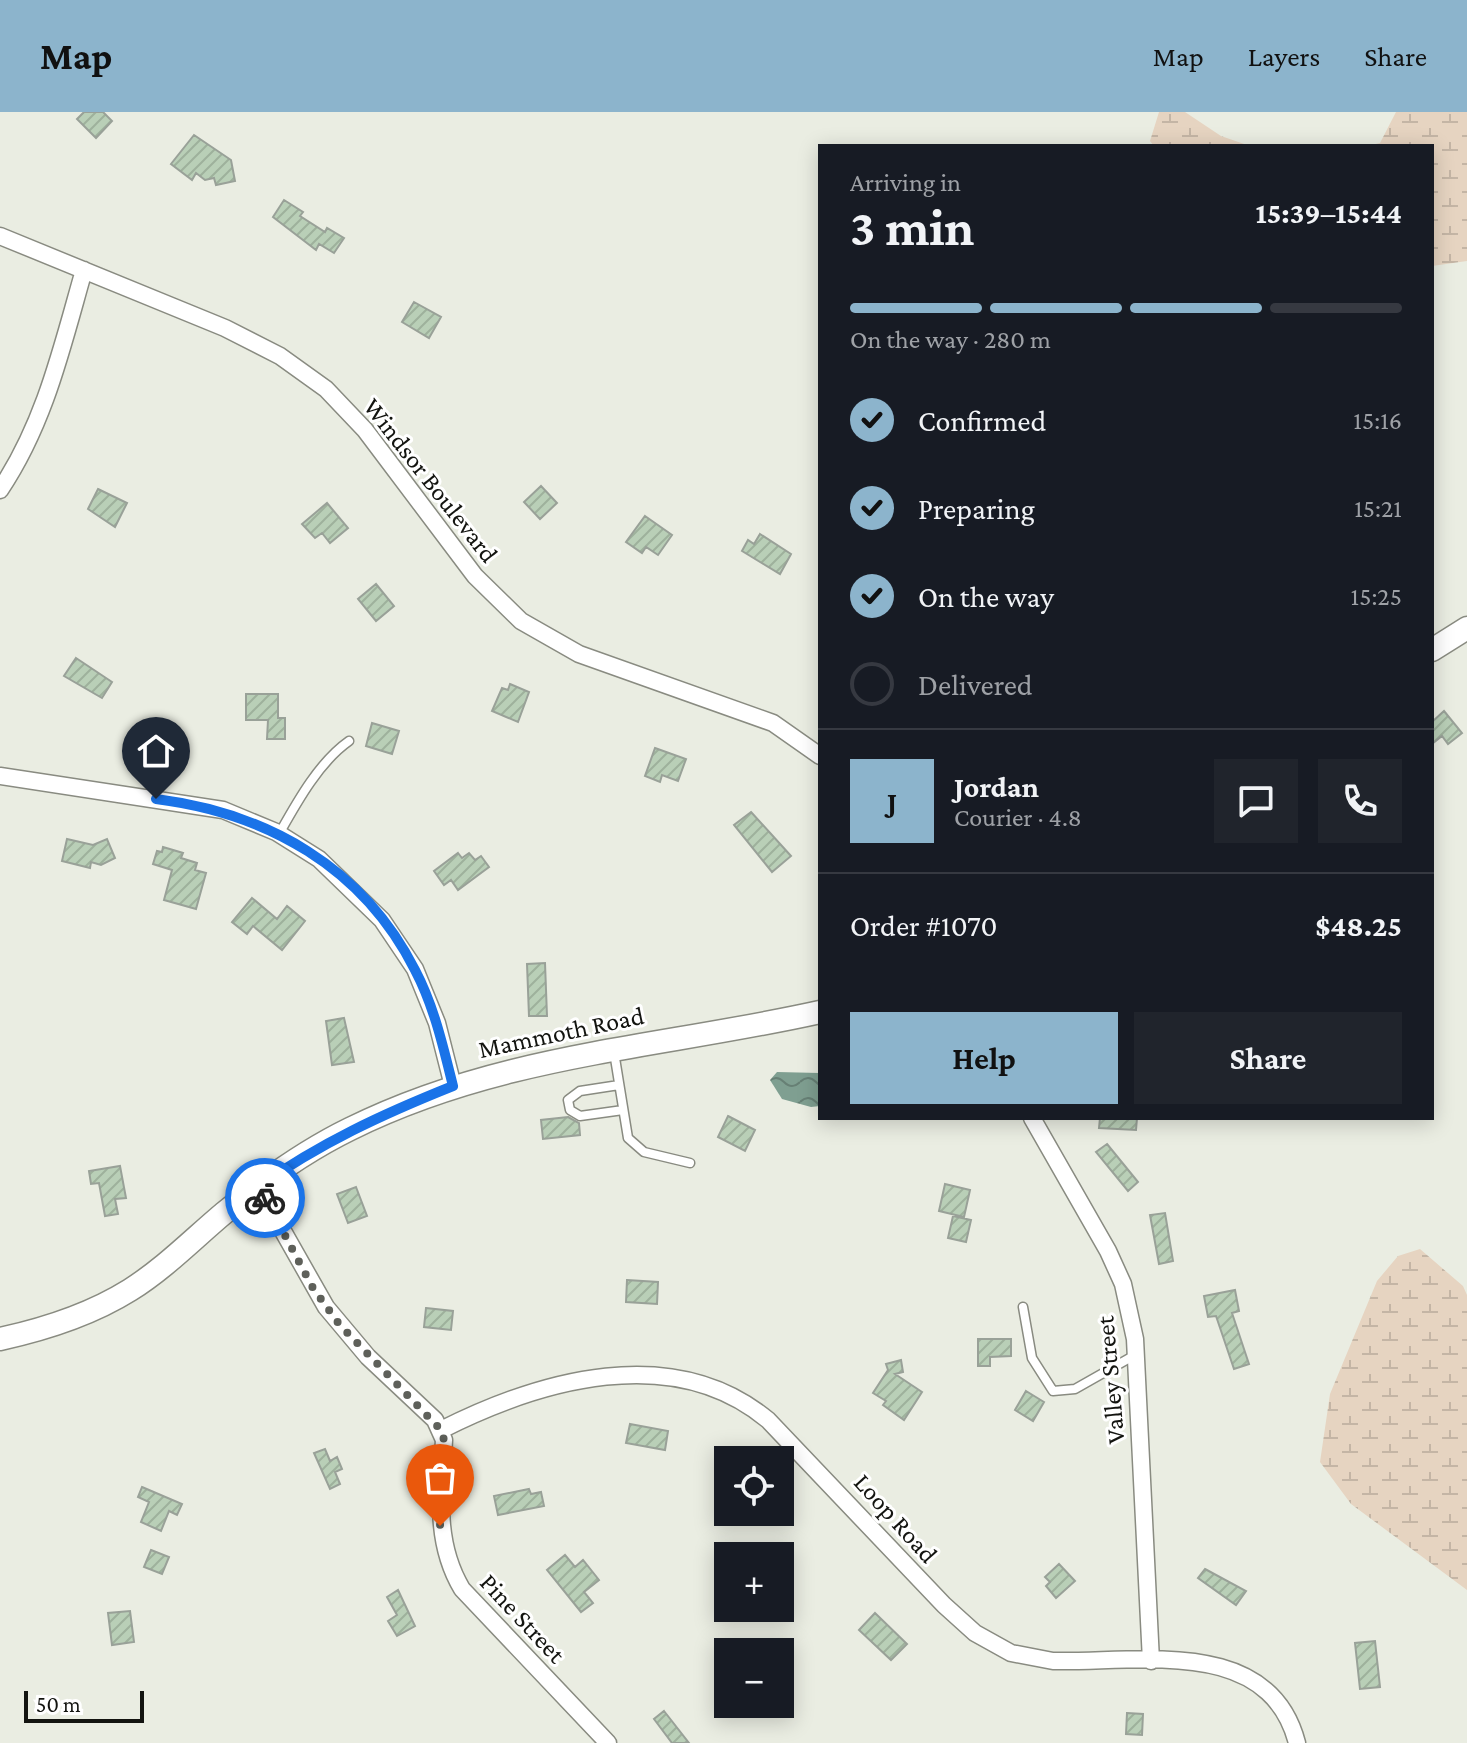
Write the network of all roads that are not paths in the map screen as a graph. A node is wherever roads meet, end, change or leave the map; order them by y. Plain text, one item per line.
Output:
1 (0, 236) edge
2 (84, 270) junction
3 (0, 490) edge
4 (1467, 628) edge
5 (1434, 649) edge
6 (349, 741) dead end
7 (818, 755) edge
8 (0, 776) edge
9 (279, 834) junction
10 (818, 1012) edge
11 (614, 1047) junction
12 (619, 1085) junction
13 (453, 1086) junction
14 (623, 1110) junction
15 (1033, 1120) edge
16 (690, 1163) dead end
17 (258, 1187) junction
18 (1023, 1307) dead end
19 (0, 1339) edge
20 (1136, 1355) junction
21 (441, 1430) junction
22 (1151, 1661) junction
23 (608, 1743) edge
24 (1297, 1743) edge

1 - 2 street, Windsor Boulevard
2 - 3 street
2 - 7 street, Windsor Boulevard
4 - 5 main road
6 - 9 lane
8 - 9 street
9 - 13 street
10 - 11 main road, Mammoth Road
11 - 12 lane
11 - 13 main road, Mammoth Road
12 - 14 lane
12 - 14 lane
13 - 17 main road, Mammoth Road
14 - 16 lane
15 - 20 street, Valley Street
17 - 19 main road, Mammoth Road
17 - 21 street
18 - 20 lane
20 - 22 street, Valley Street
21 - 22 street, Loop Road
21 - 23 street, Pine Street
22 - 24 street, Loop Road

